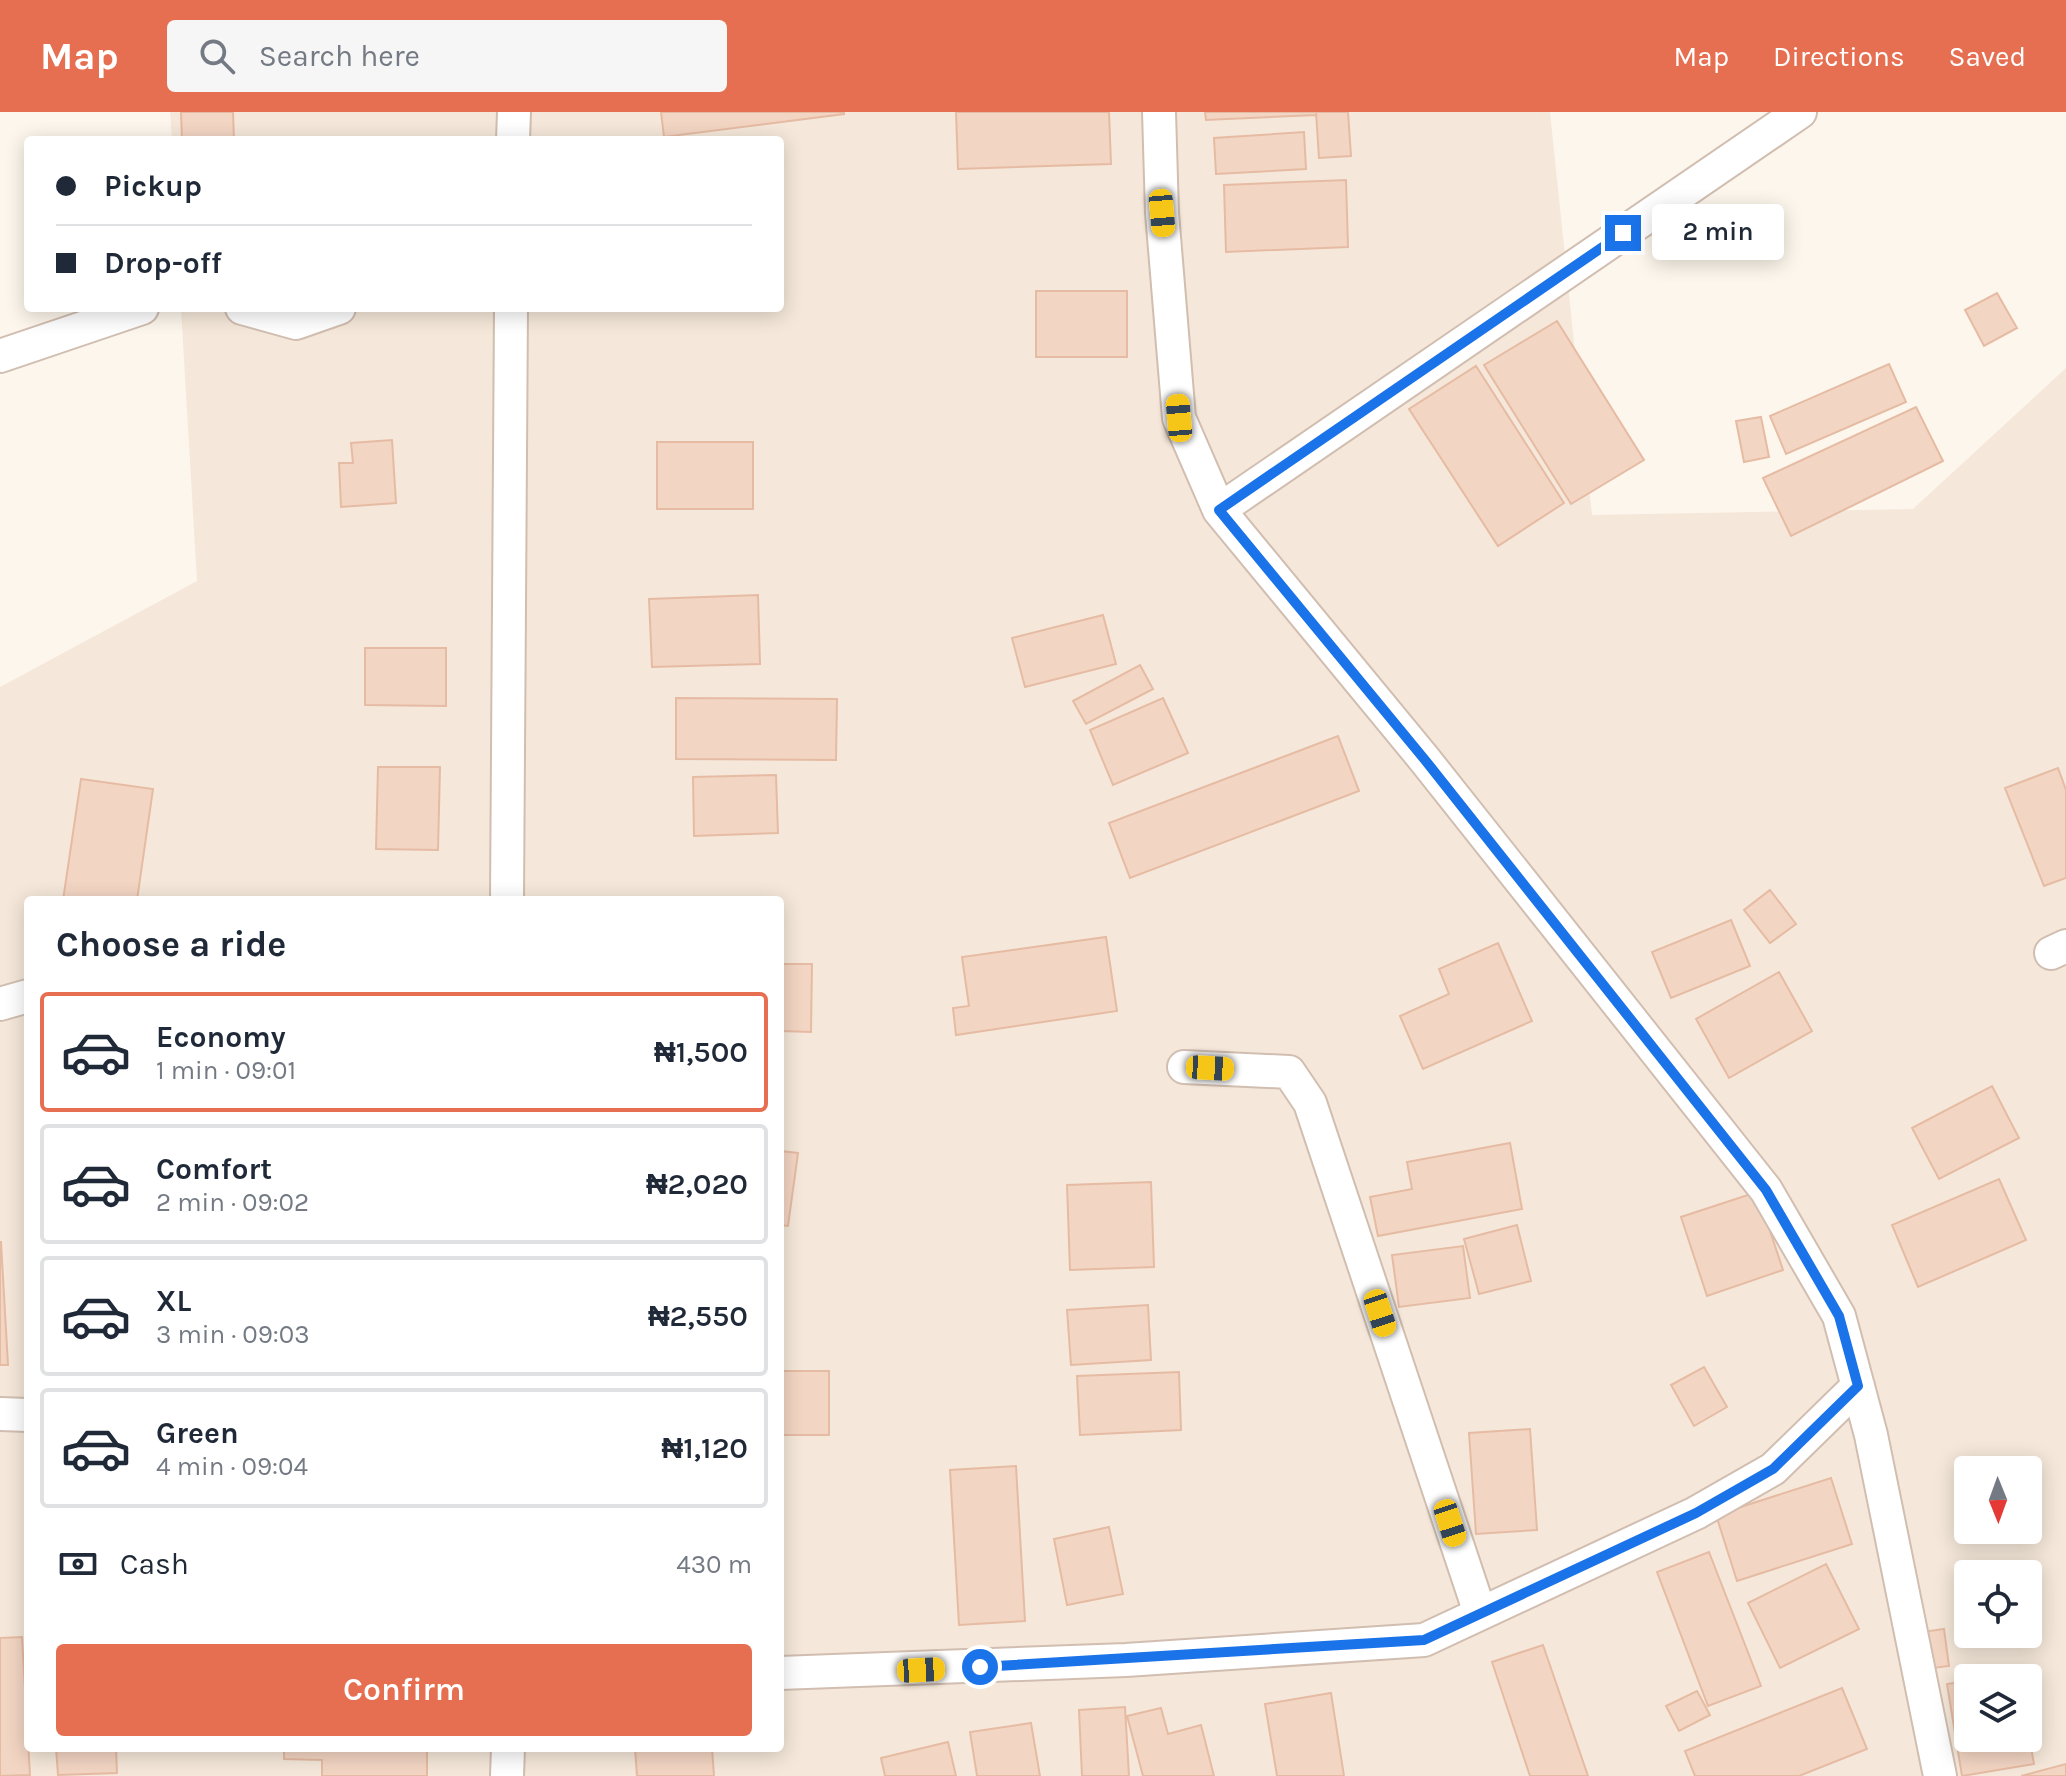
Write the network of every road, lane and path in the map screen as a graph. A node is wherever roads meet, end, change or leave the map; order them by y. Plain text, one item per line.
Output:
1 (514, 112) edge
2 (1159, 112) edge
3 (1800, 112) edge
4 (513, 136) edge
5 (130, 312) edge
6 (256, 312) edge
7 (328, 312) edge
8 (511, 312) edge
9 (0, 356) edge
10 (1219, 510) junction
11 (507, 896) edge
12 (24, 997) edge
13 (0, 1004) edge
14 (1184, 1067) dead end
15 (1858, 1386) junction
16 (0, 1414) edge
17 (24, 1415) edge
18 (1480, 1613) junction
19 (784, 1673) edge
20 (508, 1752) edge
21 (507, 1776) edge
22 (1940, 1776) edge

1 - 4 street
2 - 10 street
3 - 10 street
5 - 9 street
6 - 7 street
8 - 11 street
10 - 15 street
12 - 13 street
14 - 18 street
15 - 18 street
15 - 22 street
16 - 17 street
18 - 19 street
20 - 21 street

